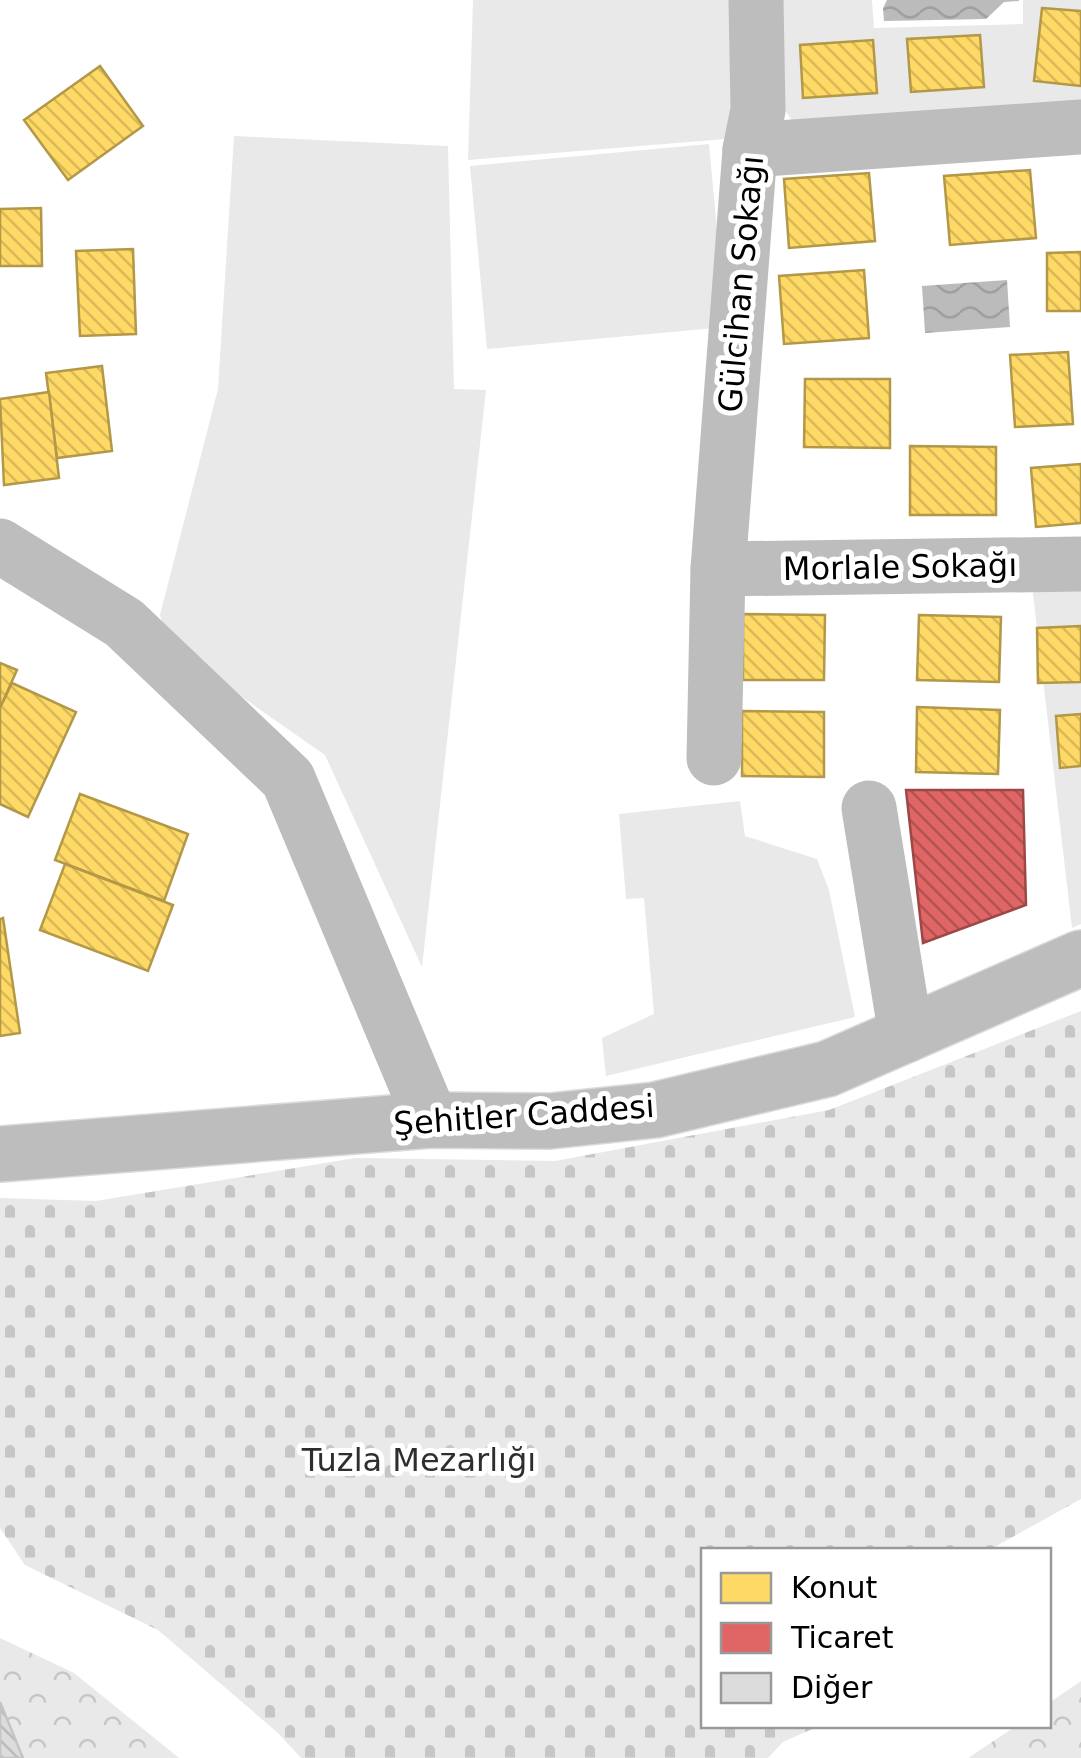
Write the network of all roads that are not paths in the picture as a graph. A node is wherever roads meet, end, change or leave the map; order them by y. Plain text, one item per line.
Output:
1 (756, 0) edge
2 (1081, 127) edge
3 (750, 150) junction
4 (0, 546) edge
5 (1081, 564) edge
6 (718, 568) junction
7 (714, 758) dead end
8 (869, 808) dead end
9 (1081, 958) edge
10 (906, 1035) junction
11 (431, 1120) junction
12 (0, 1154) edge

1 - 3 street, Gülcihan Sokağı
2 - 3 street
3 - 6 street, Gülcihan Sokağı
4 - 11 street
5 - 6 street, Morlale Sokağı
6 - 7 street, Gülcihan Sokağı
8 - 10 street
9 - 10 street, Şehitler Caddesi
10 - 11 street, Şehitler Caddesi
11 - 12 street, Şehitler Caddesi

